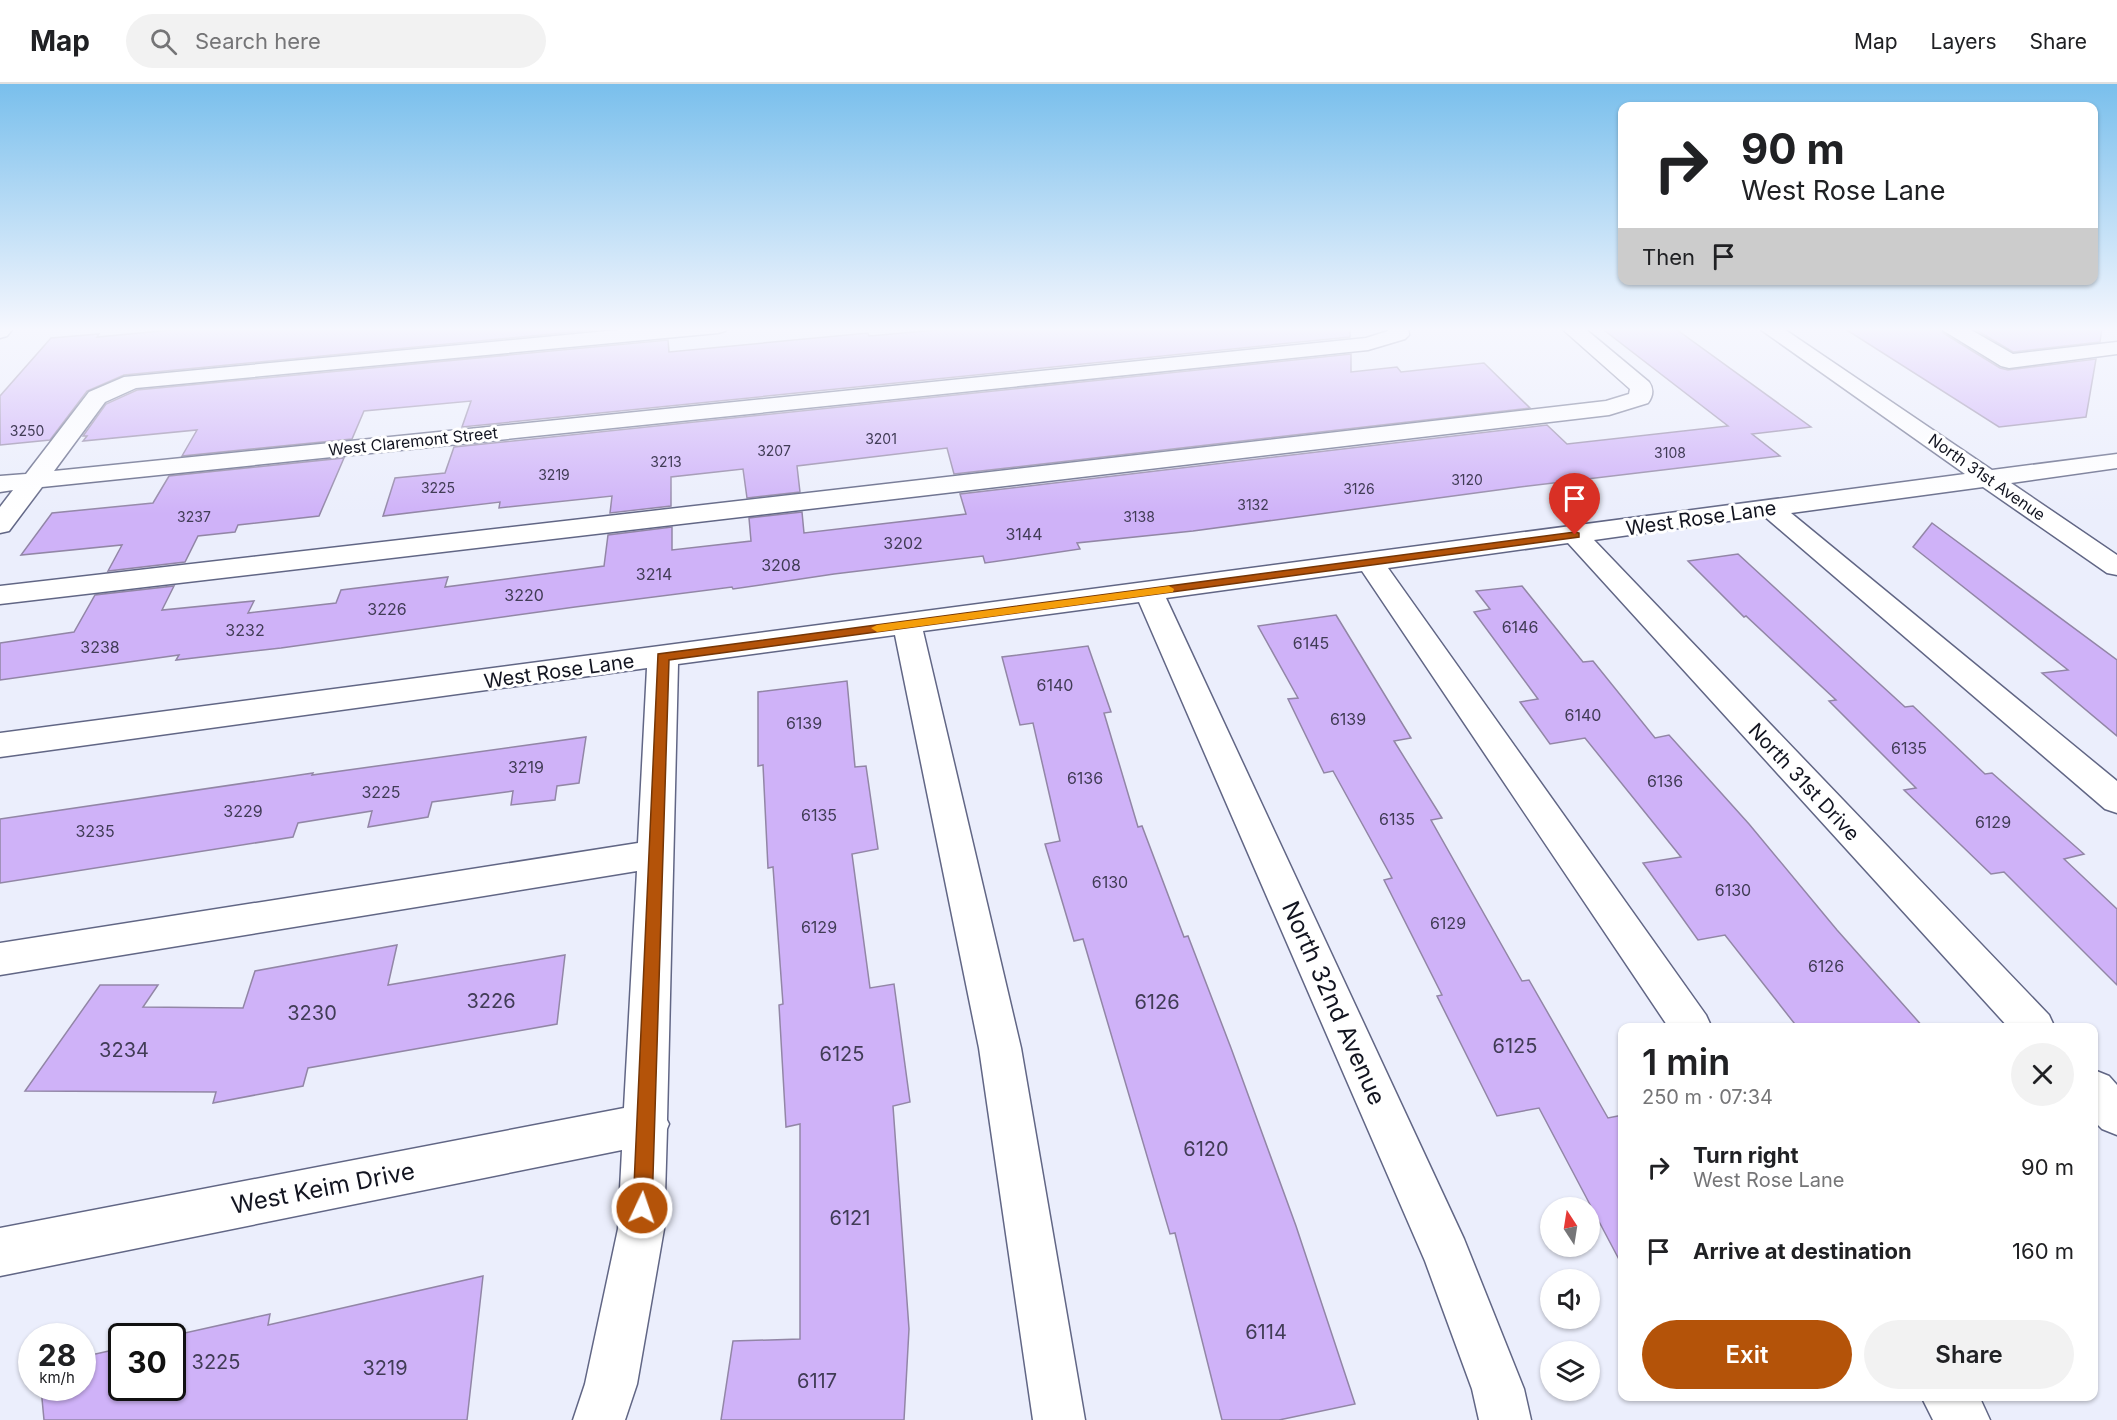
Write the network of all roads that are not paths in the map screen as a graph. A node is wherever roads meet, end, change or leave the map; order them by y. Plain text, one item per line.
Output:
1 (115, 389) edge
2 (923, 389) edge
3 (1641, 389) edge
4 (1858, 389) edge
5 (2117, 461) edge
6 (1988, 478) junction
7 (33, 480) junction
8 (0, 484) edge
9 (1771, 508) junction
10 (0, 525) edge
11 (1575, 535) junction
12 (1370, 562) junction
13 (2117, 567) edge
14 (1149, 592) junction
15 (0, 595) edge
16 (907, 624) junction
17 (663, 657) junction
18 (0, 745) edge
19 (2117, 800) edge
20 (656, 854) junction
21 (0, 959) edge
22 (1689, 1023) edge
23 (2029, 1023) edge
24 (2098, 1094) edge
25 (2117, 1114) edge
26 (646, 1124) junction
27 (0, 1252) edge
28 (1951, 1401) edge
29 (599, 1420) edge
30 (1059, 1420) edge
31 (1505, 1420) edge
32 (1964, 1420) edge

1 - 7 street
2 - 7 street, West Claremont Street
3 - 15 street
4 - 6 street, North 31st Avenue
5 - 6 street, West Rose Lane
6 - 9 street, West Rose Lane
6 - 13 street, North 31st Avenue
7 - 8 street, West Claremont Street
7 - 10 street
9 - 11 street, West Rose Lane
9 - 19 street
11 - 12 street, West Rose Lane
11 - 23 street, North 31st Drive
12 - 14 street, West Rose Lane
12 - 22 street
14 - 16 street, West Rose Lane
14 - 31 street, North 32nd Avenue
16 - 17 street, West Rose Lane
16 - 30 street
17 - 18 street, West Rose Lane
17 - 20 street
20 - 21 street
20 - 26 street
24 - 25 street
26 - 27 street, West Keim Drive
26 - 29 street
28 - 32 street

